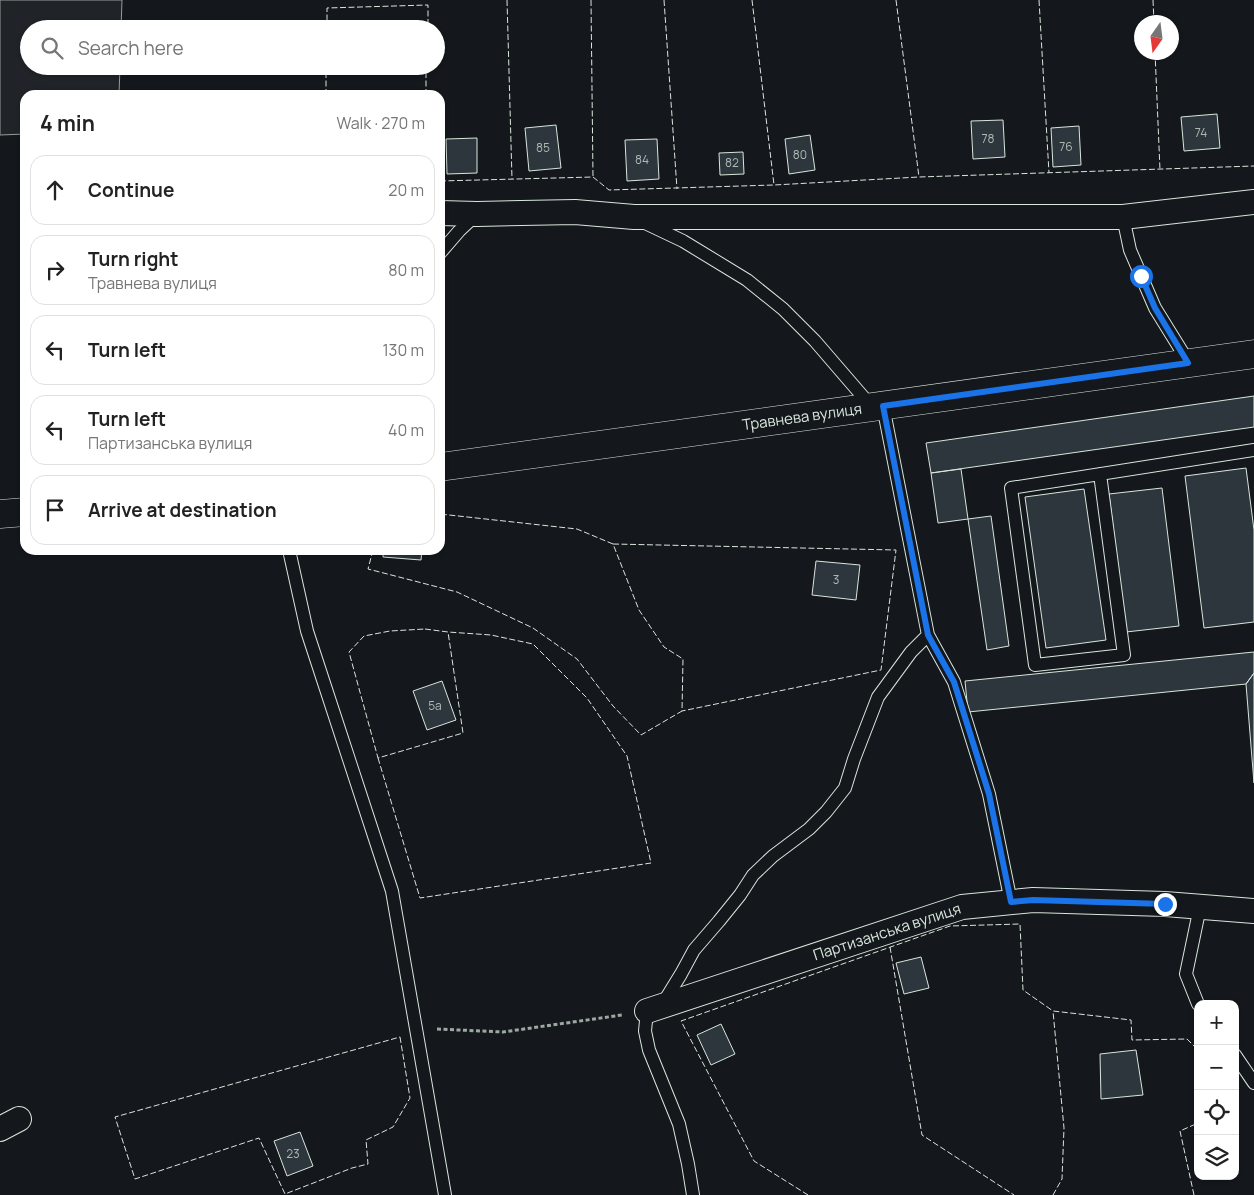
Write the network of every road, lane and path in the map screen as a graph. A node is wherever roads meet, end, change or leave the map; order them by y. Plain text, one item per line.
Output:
1 (1254, 202) edge
2 (445, 213) edge
3 (477, 214) junction
4 (634, 217) junction
5 (1123, 217) junction
6 (445, 246) edge
7 (1254, 354) edge
8 (1188, 363) junction
9 (878, 406) junction
10 (1254, 450) edge
11 (445, 466) edge
12 (1100, 474) junction
13 (20, 512) edge
14 (0, 514) edge
15 (290, 555) edge
16 (928, 635) junction
17 (1011, 902) junction
18 (1200, 907) junction
19 (1254, 912) edge
20 (1196, 1000) edge
21 (654, 1009) junction
22 (416, 1028) junction
23 (1239, 1061) edge
24 (1254, 1083) edge
25 (445, 1195) edge
26 (693, 1195) edge

1 - 5 street
2 - 3 street
3 - 4 street
3 - 6 lane
4 - 5 street
4 - 9 lane
5 - 8 lane
7 - 8 street, Травнева вулиця
8 - 9 street, Травнева вулиця
9 - 11 street, Травнева вулиця
9 - 16 lane
10 - 12 lane
12 - 12 lane
13 - 14 street
15 - 22 lane
16 - 17 lane
16 - 21 lane
17 - 18 street, Партизанська вулиця
17 - 21 street, Партизанська вулиця
18 - 19 street, Партизанська вулиця
18 - 20 lane
21 - 22 path
21 - 26 lane
22 - 25 lane
23 - 24 lane

